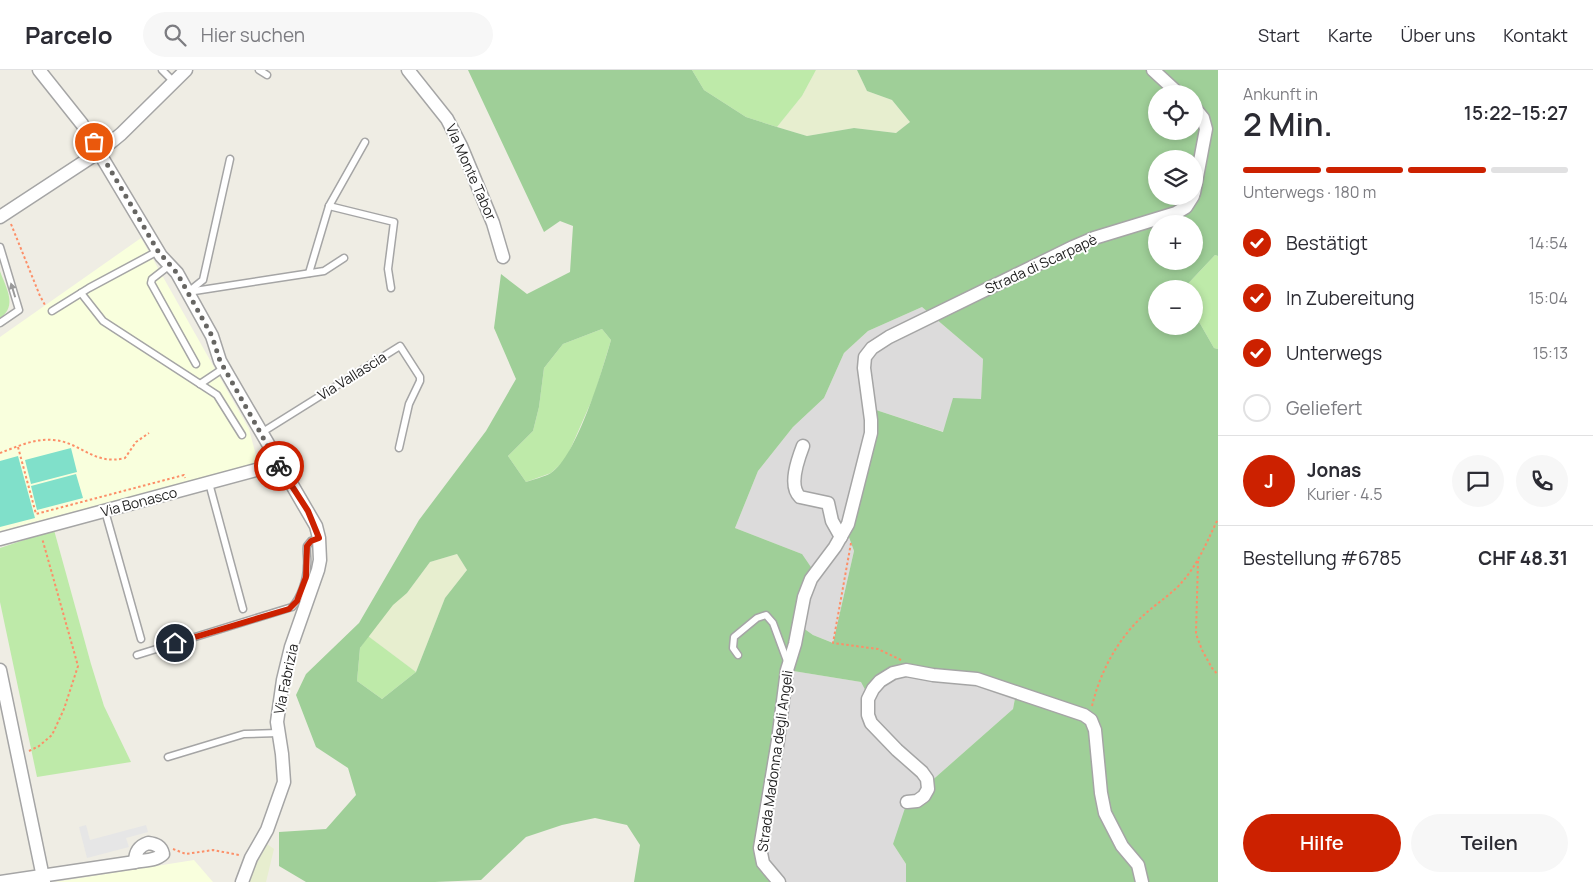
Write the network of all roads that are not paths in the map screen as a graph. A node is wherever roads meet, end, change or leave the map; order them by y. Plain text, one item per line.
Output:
1 (162, 70) edge
2 (186, 70) edge
3 (259, 70) edge
4 (408, 70) edge
5 (1153, 70) edge
6 (42, 71) edge
7 (267, 75) dead end
8 (174, 82) junction
9 (1170, 85) edge
10 (1203, 118) edge
11 (366, 142) dead end
12 (1202, 150) edge
13 (99, 152) junction
14 (230, 159) dead end
15 (1187, 205) edge
16 (329, 206) junction
17 (3, 215) edge
18 (0, 247) edge
19 (158, 251) junction
20 (504, 257) dead end
21 (344, 258) dead end
22 (170, 265) junction
23 (309, 273) junction
24 (391, 288) dead end
25 (188, 292) junction
26 (81, 293) junction
27 (52, 311) road end
28 (0, 323) edge
29 (866, 354) joint
30 (196, 364) dead end
31 (224, 368) junction
32 (200, 384) junction
33 (260, 433) junction
34 (242, 436) dead end
35 (803, 446) dead end
36 (399, 448) dead end
37 (278, 464) junction
38 (209, 483) junction
39 (105, 511) junction
40 (843, 533) junction
41 (319, 538) junction
42 (0, 539) edge
43 (243, 609) dead end
44 (141, 639) dead end
45 (137, 655) dead end
46 (738, 655) dead end
47 (788, 665) junction
48 (0, 670) edge
49 (278, 733) junction
50 (168, 757) dead end
51 (907, 802) dead end
52 (135, 862) dead end
53 (43, 878) edge
54 (0, 882) edge
55 (242, 882) edge
56 (778, 882) edge
57 (1142, 882) edge

1 - 8 lane
2 - 8 street
3 - 7 lane
4 - 20 street, Via Monte Tabor
5 - 9 street
6 - 13 street, Via Fabrizia
8 - 13 street
10 - 12 street, Strada di Scarpapè
11 - 16 lane
13 - 17 street
13 - 19 street, Via Fabrizia
14 - 25 lane
15 - 29 street, Strada di Scarpapè
16 - 23 lane
16 - 24 lane
28 -> 18 lane
19 - 22 street, Via Fabrizia
19 - 26 lane
21 - 23 lane
22 - 25 street, Via Fabrizia
22 - 30 lane
23 - 25 lane
25 - 31 street, Via Fabrizia
26 - 27 lane
26 - 32 lane
29 - 40 street, Strada Madonna degli Angeli
31 - 32 lane
31 - 33 street, Via Fabrizia
32 - 34 lane
33 - 36 lane, Via Vallascia
33 - 37 street, Via Fabrizia
35 - 40 street
37 - 38 street, Via Bonasco
37 - 41 street, Via Fabrizia
38 - 39 street, Via Bonasco
38 - 43 lane
39 - 42 street, Via Bonasco
39 - 44 lane
40 - 47 street, Strada Madonna degli Angeli
41 - 45 lane
41 - 49 street, Via Fabrizia
46 - 47 lane
47 - 56 street, Strada Madonna degli Angeli
48 - 53 street
49 - 50 lane
49 - 55 street, Via Fabrizia
51 - 57 street
52 - 53 street
53 - 54 street

